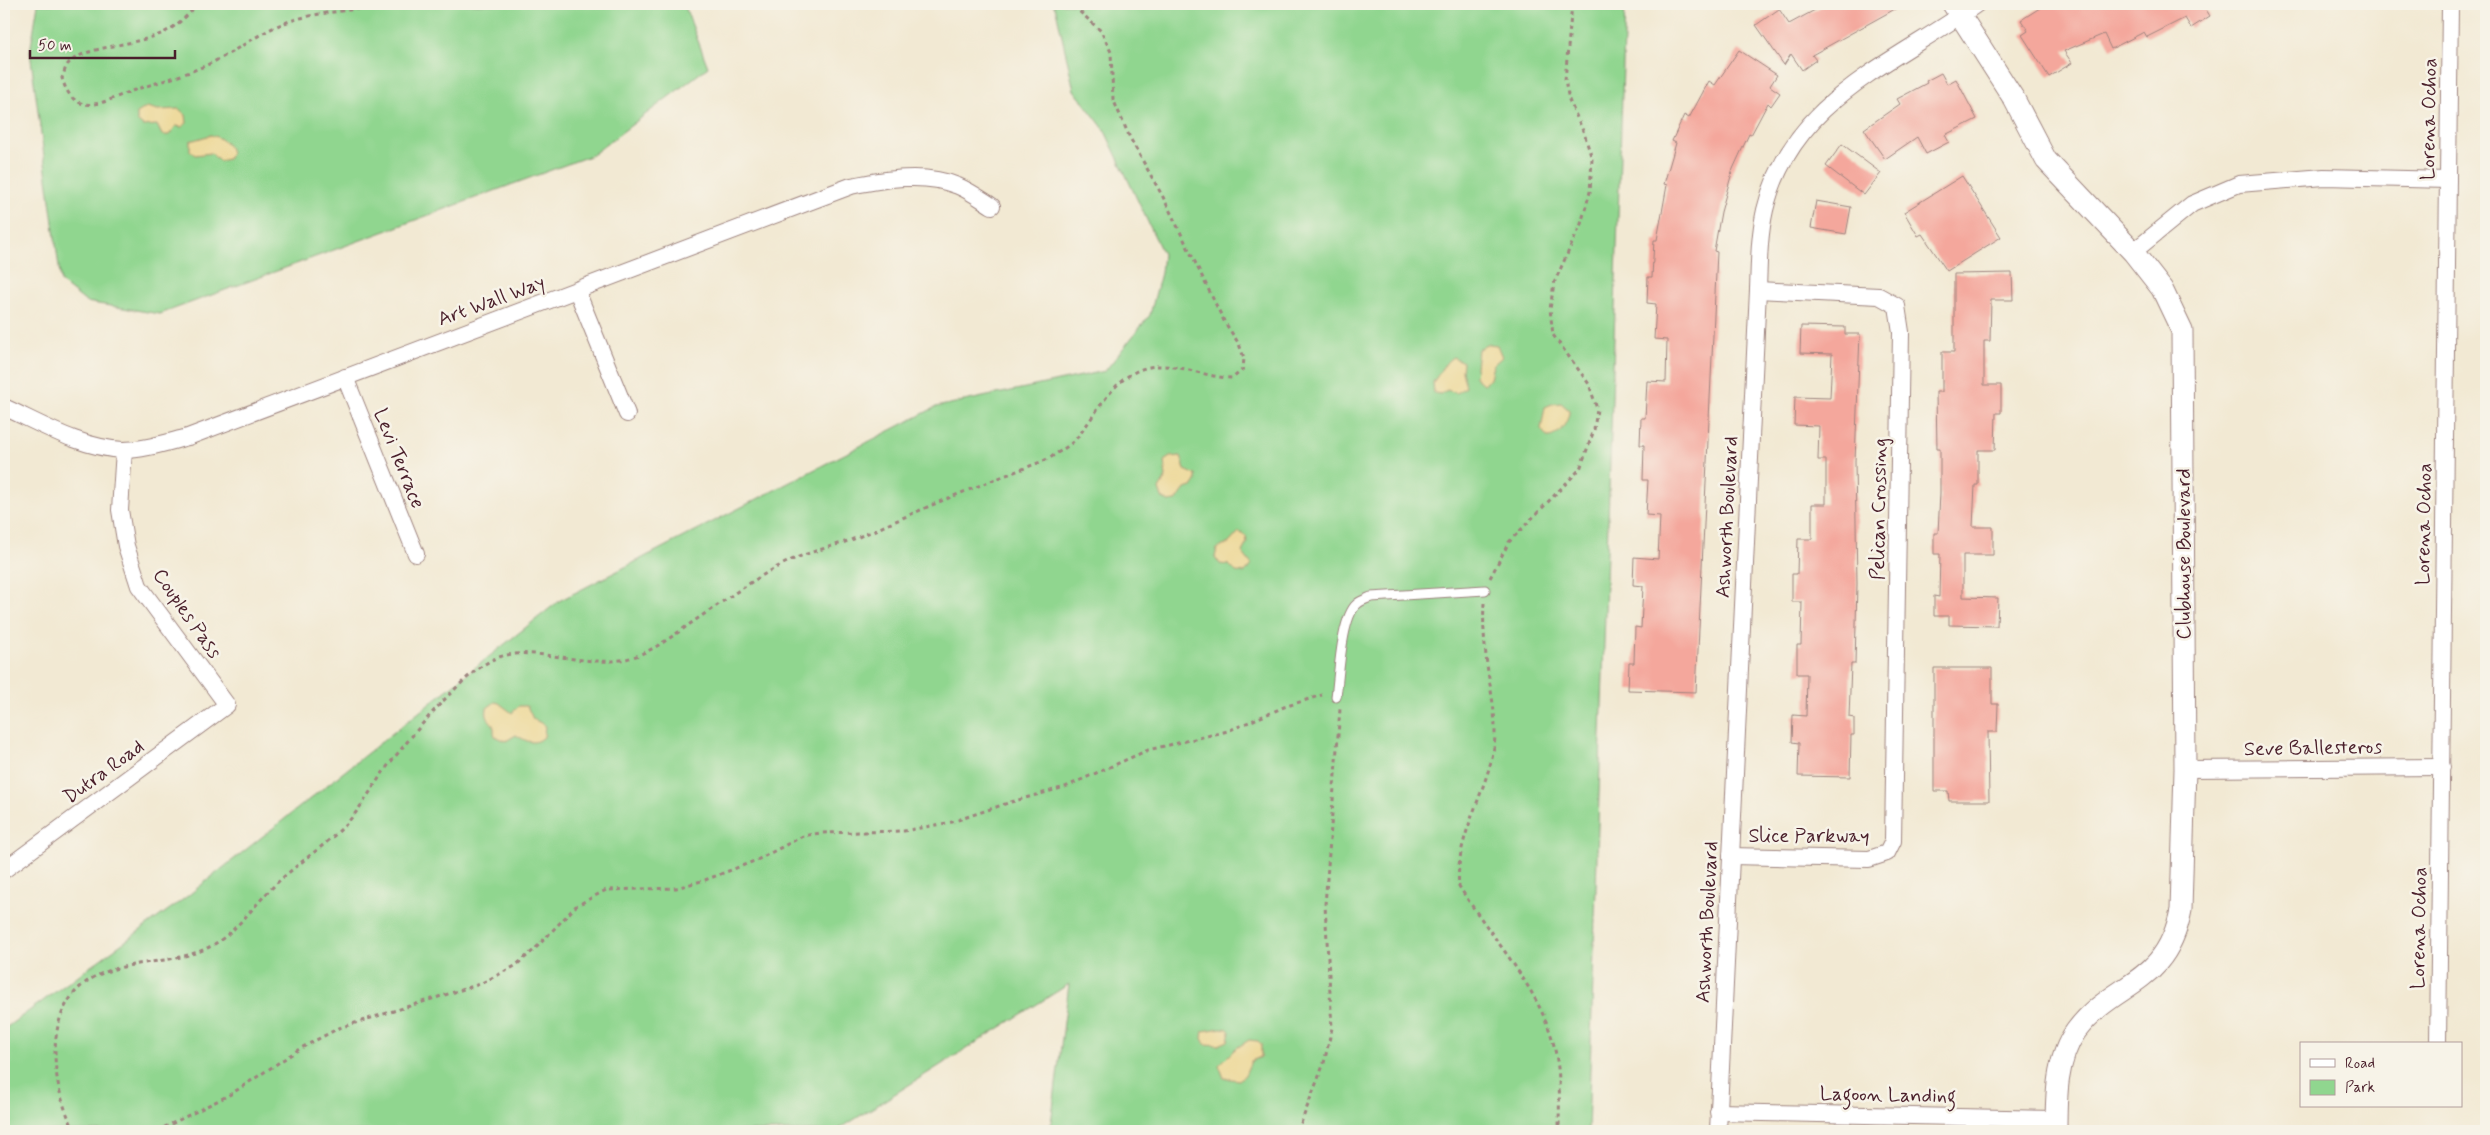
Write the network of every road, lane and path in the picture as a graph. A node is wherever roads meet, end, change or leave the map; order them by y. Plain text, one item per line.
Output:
1 (198, 4) edge
2 (399, 4) edge
3 (1076, 4) edge
4 (1572, 4) edge
5 (2450, 4) edge
6 (1964, 8) edge
7 (2448, 180) junction
8 (992, 206) dead end
9 (2133, 252) junction
10 (1758, 290) junction
11 (577, 291) junction
12 (345, 377) junction
13 (4, 406) edge
14 (628, 414) dead end
15 (124, 450) junction
16 (416, 554) dead end
17 (1485, 590) junction
18 (1336, 697) junction
19 (227, 706) joint
20 (2442, 767) junction
21 (2184, 769) junction
22 (1887, 852) joint
23 (1731, 856) junction
24 (4, 870) edge
25 (2438, 1042) edge
26 (1718, 1112) junction
27 (2056, 1125) edge
28 (74, 1131) edge
29 (157, 1131) edge
30 (1298, 1131) edge
31 (1559, 1131) edge
32 (1718, 1131) edge

1 - 2 path
3 - 28 path
4 - 17 path
5 - 7 street, Lorena Ochoa
6 - 9 street, Clubhouse Boulevard
6 - 10 street, Ashworth Boulevard
7 - 9 street
7 - 20 street, Lorena Ochoa
8 - 11 street, Art Wall Way
9 - 21 street, Clubhouse Boulevard
10 - 22 street, Pelican Crossing
10 - 23 street, Ashworth Boulevard
11 - 12 street, Art Wall Way
11 - 14 street
12 - 15 street, Art Wall Way
12 - 16 street, Levi Terrace
13 - 15 street, Art Wall Way
15 - 19 street, Couples Pass
17 - 18 lane
17 - 31 path
18 - 29 path
18 - 30 path
19 - 24 street, Dutra Road
20 - 21 street, Seve Ballesteros
20 - 25 street, Lorena Ochoa
21 - 27 street, Clubhouse Boulevard
22 - 23 street, Slice Parkway
23 - 26 street, Ashworth Boulevard
26 - 27 street, Lagoon Landing
26 - 32 street, Ashworth Boulevard

